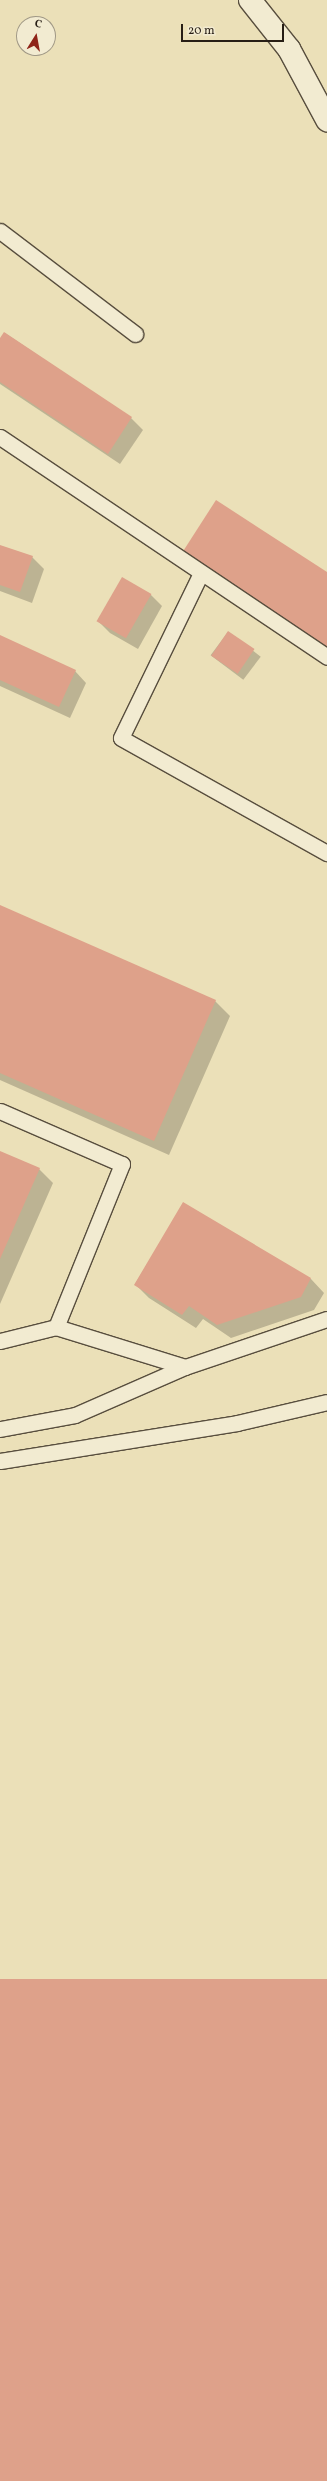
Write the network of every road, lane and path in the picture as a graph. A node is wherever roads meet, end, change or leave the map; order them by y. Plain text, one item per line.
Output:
1 (250, 0) edge
2 (327, 120) edge
3 (0, 231) edge
4 (135, 334) dead end
5 (0, 437) edge
6 (201, 573) junction
7 (327, 657) edge
8 (327, 853) edge
9 (0, 1110) edge
10 (327, 1318) edge
11 (56, 1327) junction
12 (0, 1341) edge
13 (185, 1367) junction
14 (327, 1402) edge
15 (0, 1429) edge
16 (0, 1461) edge

1 - 2 street
3 - 4 lane
5 - 6 lane
6 - 7 lane
6 - 8 lane
9 - 11 lane
10 - 13 lane
11 - 12 lane
11 - 13 lane
13 - 15 lane
14 - 16 lane

